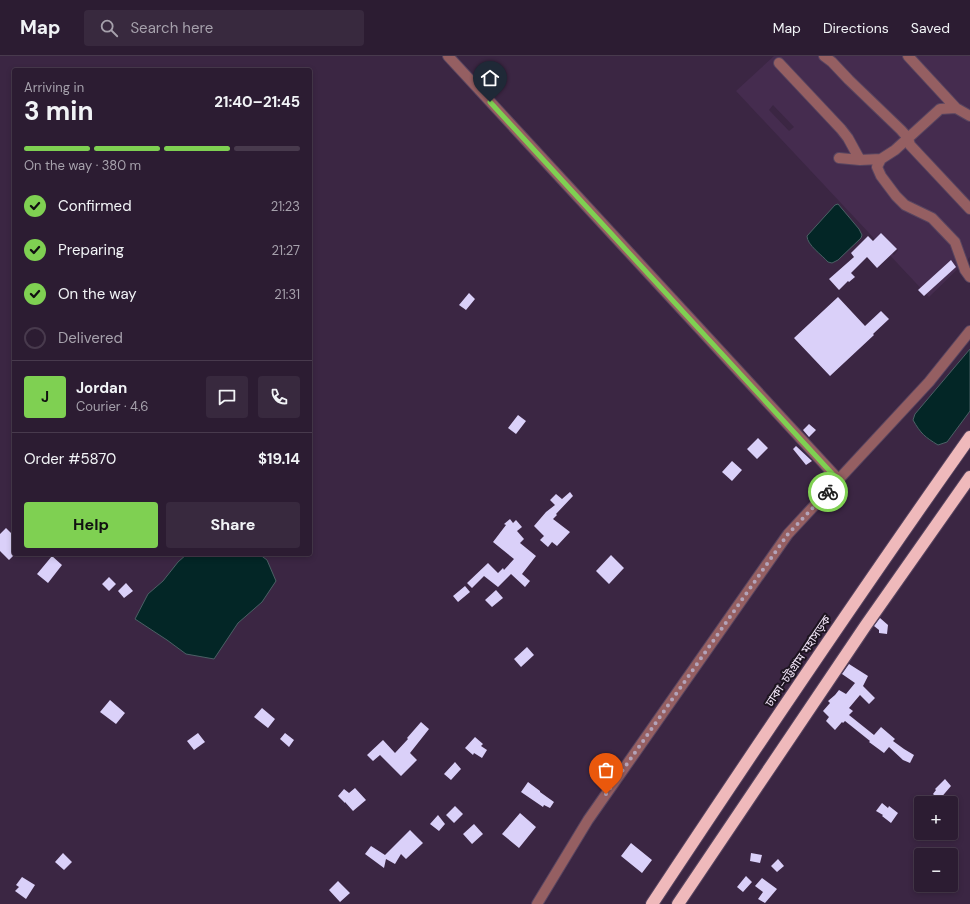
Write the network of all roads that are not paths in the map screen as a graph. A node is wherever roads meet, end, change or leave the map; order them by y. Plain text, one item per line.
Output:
1 (448, 56) edge
2 (824, 56) edge
3 (908, 56) edge
4 (780, 62) dead end
5 (956, 108) junction
6 (970, 116) edge
7 (908, 138) junction
8 (839, 158) dead end
9 (881, 159) junction
10 (860, 160) junction
11 (970, 208) edge
12 (970, 277) edge
13 (970, 331) edge
14 (970, 437) edge
15 (970, 477) edge
16 (838, 480) junction
17 (537, 904) edge
18 (652, 904) edge
19 (678, 904) edge

1 - 16 street
2 - 7 street
3 - 5 street
4 - 10 street
5 - 6 street
5 - 7 street
7 - 9 street
7 - 11 street
8 - 10 street
9 - 10 street
9 - 12 street
13 - 16 street
14 - 18 highway, ঢাকা-চট্টগ্রাম মহাসড়ক
15 - 19 highway
16 - 17 street

